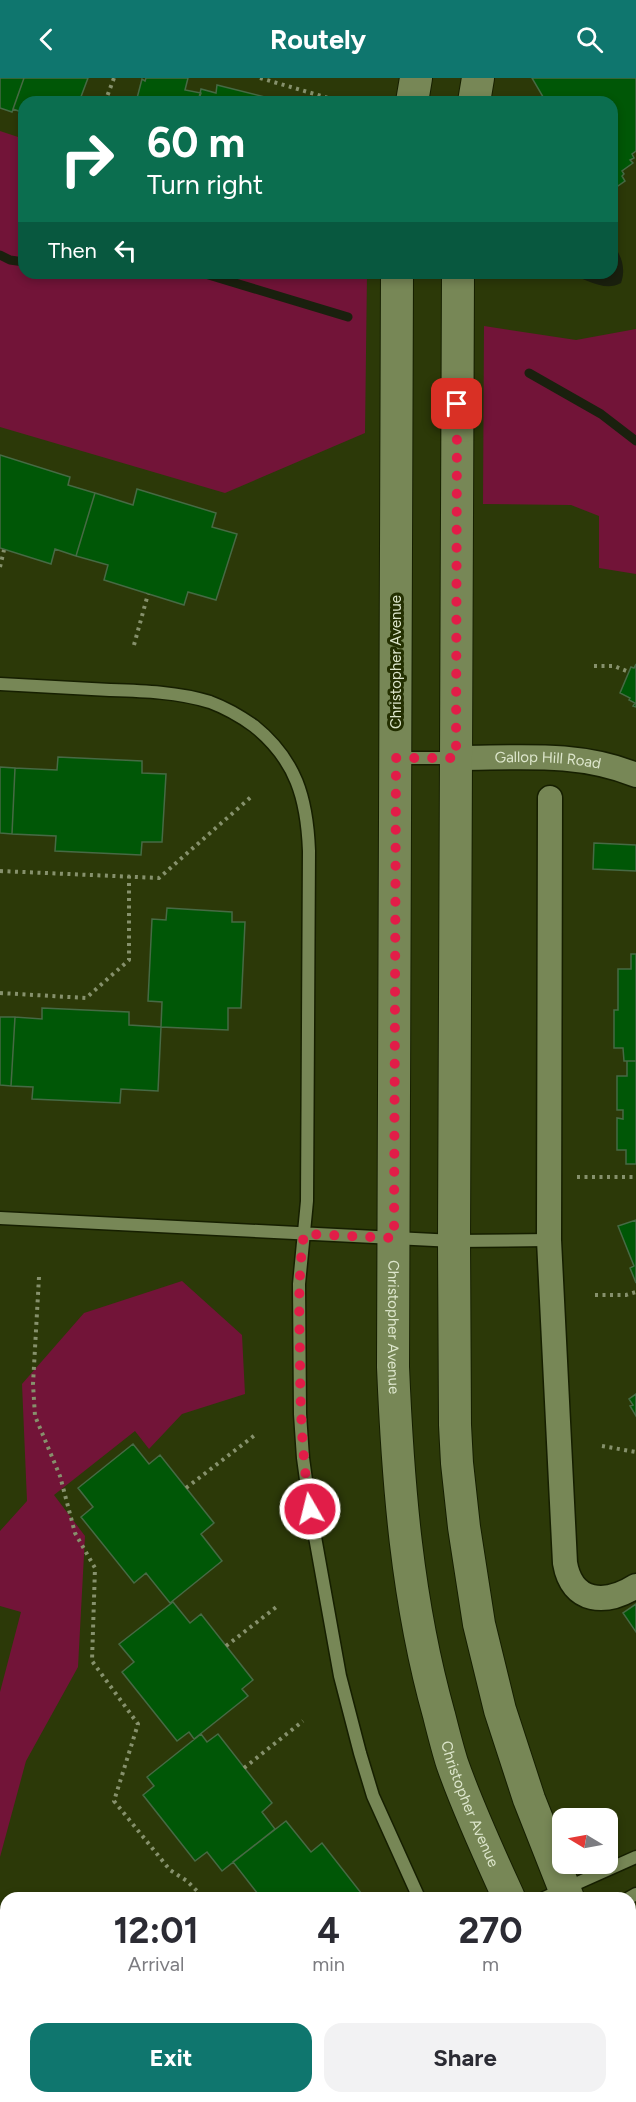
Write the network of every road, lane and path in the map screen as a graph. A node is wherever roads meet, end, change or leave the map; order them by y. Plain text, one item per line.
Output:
1 (114, 78) edge
2 (260, 78) edge
3 (416, 78) edge
4 (478, 78) edge
5 (107, 96) edge
6 (322, 96) edge
7 (413, 96) edge
8 (475, 96) edge
9 (397, 279) edge
10 (458, 279) edge
11 (4, 550) dead end
12 (0, 567) edge
13 (148, 594) dead end
14 (134, 645) dead end
15 (594, 666) dead end
16 (629, 672) dead end
17 (0, 684) edge
18 (396, 758) junction
19 (456, 758) junction
20 (636, 775) edge
21 (251, 797) dead end
22 (550, 798) dead end
23 (0, 871) edge
24 (129, 876) junction
25 (0, 993) edge
26 (549, 1176) junction
27 (636, 1177) edge
28 (0, 1218) edge
29 (304, 1234) junction
30 (394, 1238) junction
31 (549, 1240) junction
32 (454, 1241) junction
33 (39, 1277) dead end
34 (636, 1292) edge
35 (595, 1295) dead end
36 (255, 1434) dead end
37 (602, 1446) dead end
38 (636, 1452) edge
39 (186, 1488) dead end
40 (636, 1586) edge
41 (279, 1605) dead end
42 (226, 1646) dead end
43 (303, 1721) dead end
44 (244, 1768) dead end
45 (636, 1857) edge
46 (198, 1892) edge
47 (416, 1892) edge
48 (506, 1892) edge
49 (558, 1892) edge
50 (563, 1892) edge

1 - 5 path
2 - 6 path
3 - 7 street
4 - 8 street
9 - 18 street, Christopher Avenue
10 - 19 street
11 - 12 path
13 - 14 path
15 - 16 path
17 - 29 lane
18 - 19 lane
18 - 30 street, Christopher Avenue
19 - 20 street, Gallop Hill Road
19 - 32 street
21 - 24 path
22 - 26 street
23 - 24 path
24 - 25 path
26 - 27 path
26 - 31 street
28 - 29 lane
29 - 30 lane
29 - 47 lane
30 - 32 lane
30 - 48 street, Christopher Avenue
31 - 32 lane
31 - 40 street
32 - 49 street
33 - 46 path
34 - 35 path
36 - 39 path
37 - 38 path
41 - 42 path
43 - 44 path
45 - 50 lane

